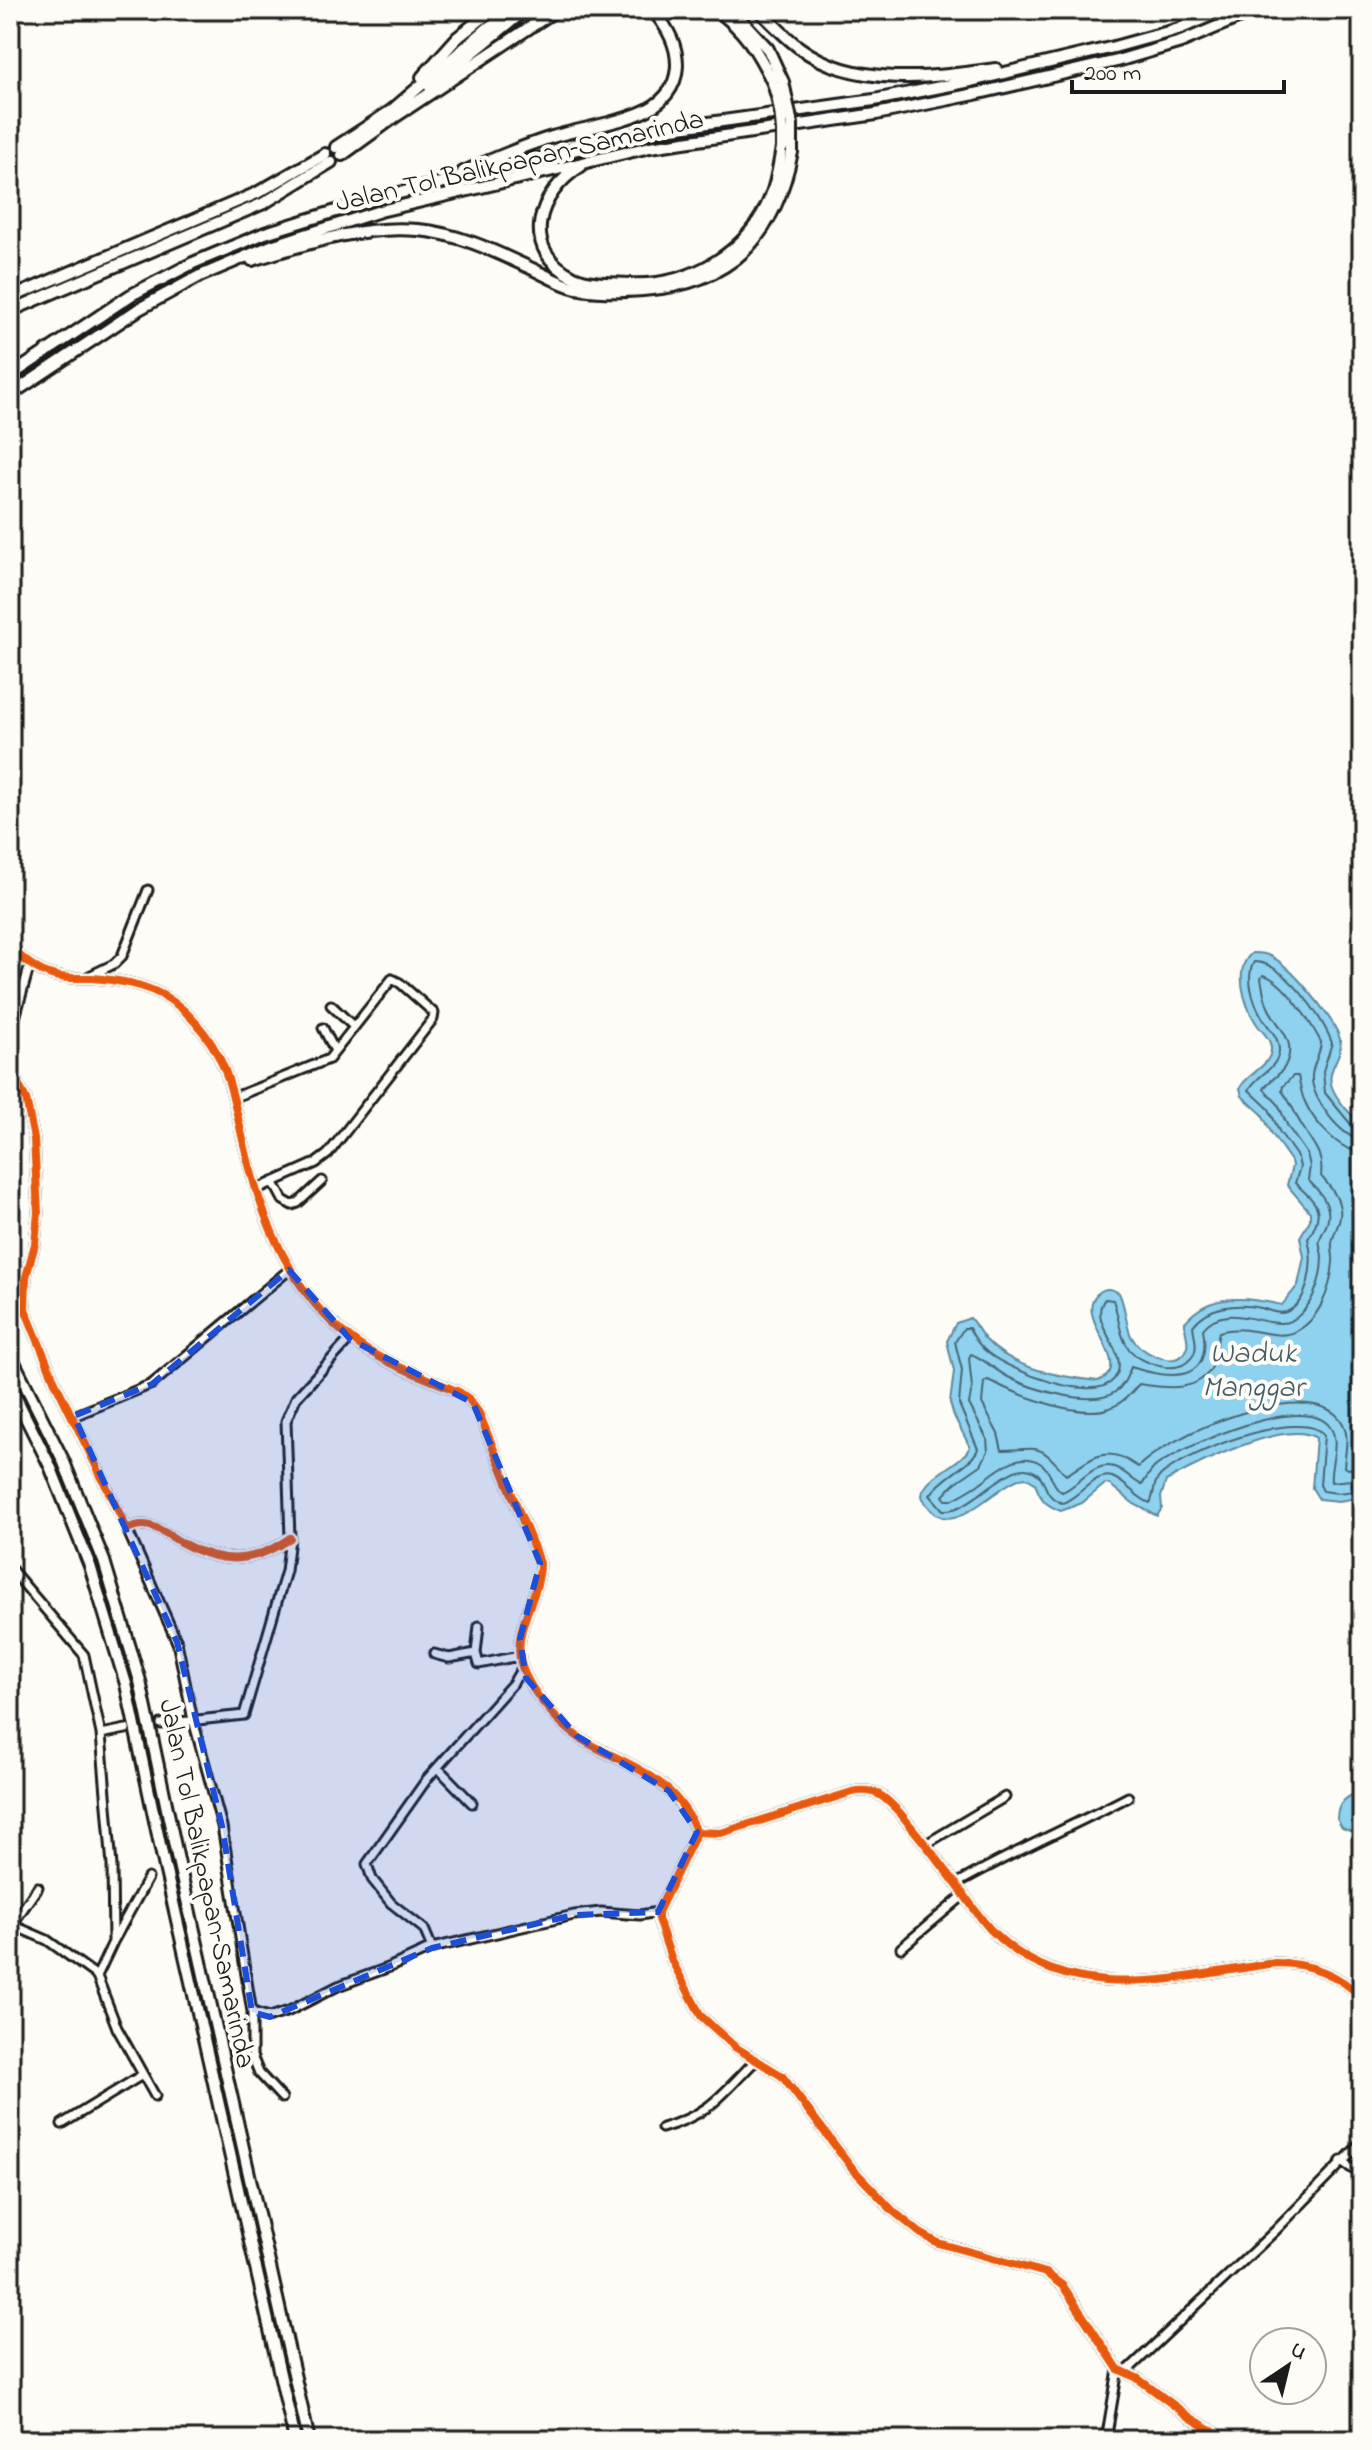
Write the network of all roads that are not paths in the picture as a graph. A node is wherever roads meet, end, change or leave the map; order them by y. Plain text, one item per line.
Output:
1 (492, 10) edge
2 (509, 10) edge
3 (525, 10) edge
4 (556, 10) edge
5 (652, 10) edge
6 (716, 10) edge
7 (732, 10) edge
8 (759, 10) edge
9 (1223, 10) edge
10 (1257, 10) edge
11 (1062, 60) junction
12 (778, 83) junction
13 (394, 113) junction
14 (787, 150) junction
15 (339, 151) dead end
16 (589, 161) junction
17 (428, 186) junction
18 (200, 276) junction
19 (10, 298) edge
20 (10, 311) edge
21 (10, 376) edge
22 (10, 395) edge
23 (148, 890) dead end
24 (10, 947) edge
25 (30, 964) junction
26 (85, 978) junction
27 (331, 1005) dead end
28 (354, 1027) junction
29 (323, 1028) dead end
30 (10, 1036) edge
31 (335, 1051) junction
32 (10, 1061) edge
33 (235, 1097) junction
34 (322, 1181) dead end
35 (274, 1183) junction
36 (257, 1189) junction
37 (289, 1270) junction
38 (350, 1339) junction
39 (10, 1354) edge
40 (10, 1386) edge
41 (74, 1416) junction
42 (127, 1529) junction
43 (290, 1538) junction
44 (10, 1568) edge
45 (18, 1579) junction
46 (10, 1584) edge
47 (479, 1626) dead end
48 (476, 1653) junction
49 (434, 1654) dead end
50 (519, 1656) junction
51 (522, 1668) junction
52 (193, 1720) junction
53 (161, 1724) dead end
54 (126, 1729) dead end
55 (101, 1734) junction
56 (438, 1768) junction
57 (1005, 1797) dead end
58 (1128, 1797) dead end
59 (472, 1803) dead end
60 (697, 1832) junction
61 (926, 1844) junction
62 (148, 1878) dead end
63 (956, 1884) junction
64 (38, 1887) dead end
65 (964, 1895) junction
66 (658, 1912) junction
67 (11, 1924) edge
68 (113, 1942) junction
69 (432, 1948) junction
70 (901, 1948) dead end
71 (97, 1976) junction
72 (1362, 1998) edge
73 (252, 2012) junction
74 (756, 2060) junction
75 (142, 2075) junction
76 (155, 2096) dead end
77 (282, 2098) dead end
78 (62, 2124) dead end
79 (662, 2128) dead end
80 (1362, 2142) edge
81 (1341, 2161) junction
82 (1362, 2175) edge
83 (1123, 2370) junction
84 (295, 2440) edge
85 (309, 2440) edge
86 (1106, 2440) edge
87 (1228, 2440) edge

1 - 13 highway
2 - 13 highway
3 - 13 highway
4 - 13 highway
5 - 17 highway
6 - 12 highway
7 - 12 highway
8 - 11 highway
9 - 11 highway, Jalan Tol Balikpapan–Samarinda
10 - 16 highway, Jalan Tol Balikpapan–Samarinda
11 - 17 highway, Jalan Tol Balikpapan–Samarinda
12 - 14 highway, bridge
13 - 15 highway
14 - 16 highway
14 - 18 highway
16 - 18 highway, Jalan Tol Balikpapan–Samarinda
17 - 21 highway, Jalan Tol Balikpapan–Samarinda
18 - 22 highway, Jalan Tol Balikpapan–Samarinda
19 - 20 highway
23 - 26 street
24 - 25 street
25 - 26 street
25 - 30 street
26 - 33 street
27 - 28 street
28 - 31 street
28 - 35 street
29 - 31 street
31 - 33 street
32 - 41 street
33 - 36 street
34 - 35 street
35 - 36 street
36 - 37 street
37 - 38 street
37 - 41 street
38 - 43 street
38 - 50 street
39 - 85 highway, Jalan Tol Balikpapan–Samarinda
40 - 84 highway, Jalan Tol Balikpapan–Samarinda
41 - 42 street
42 - 43 street
42 - 52 street
43 - 52 street
44 - 45 street
45 - 46 street
45 - 55 street
47 - 48 street
48 - 49 street
48 - 50 street
50 - 51 street
51 - 56 street
51 - 60 street
52 - 53 street
52 - 73 street
54 - 55 street
55 - 68 street
56 - 59 street
56 - 69 street
57 - 61 street
58 - 63 street
60 - 61 street
60 - 66 street
61 - 63 street
62 - 68 street
63 - 65 street
64 - 67 street
65 - 70 street
65 - 72 street
66 - 69 street
66 - 74 street
67 - 71 street
68 - 71 street
69 - 73 street
71 - 75 street
73 - 77 street
74 - 79 street
74 - 83 street
75 - 76 street
75 - 78 street
80 - 81 street
81 - 82 street
81 - 83 street
83 - 86 street
83 - 87 street

